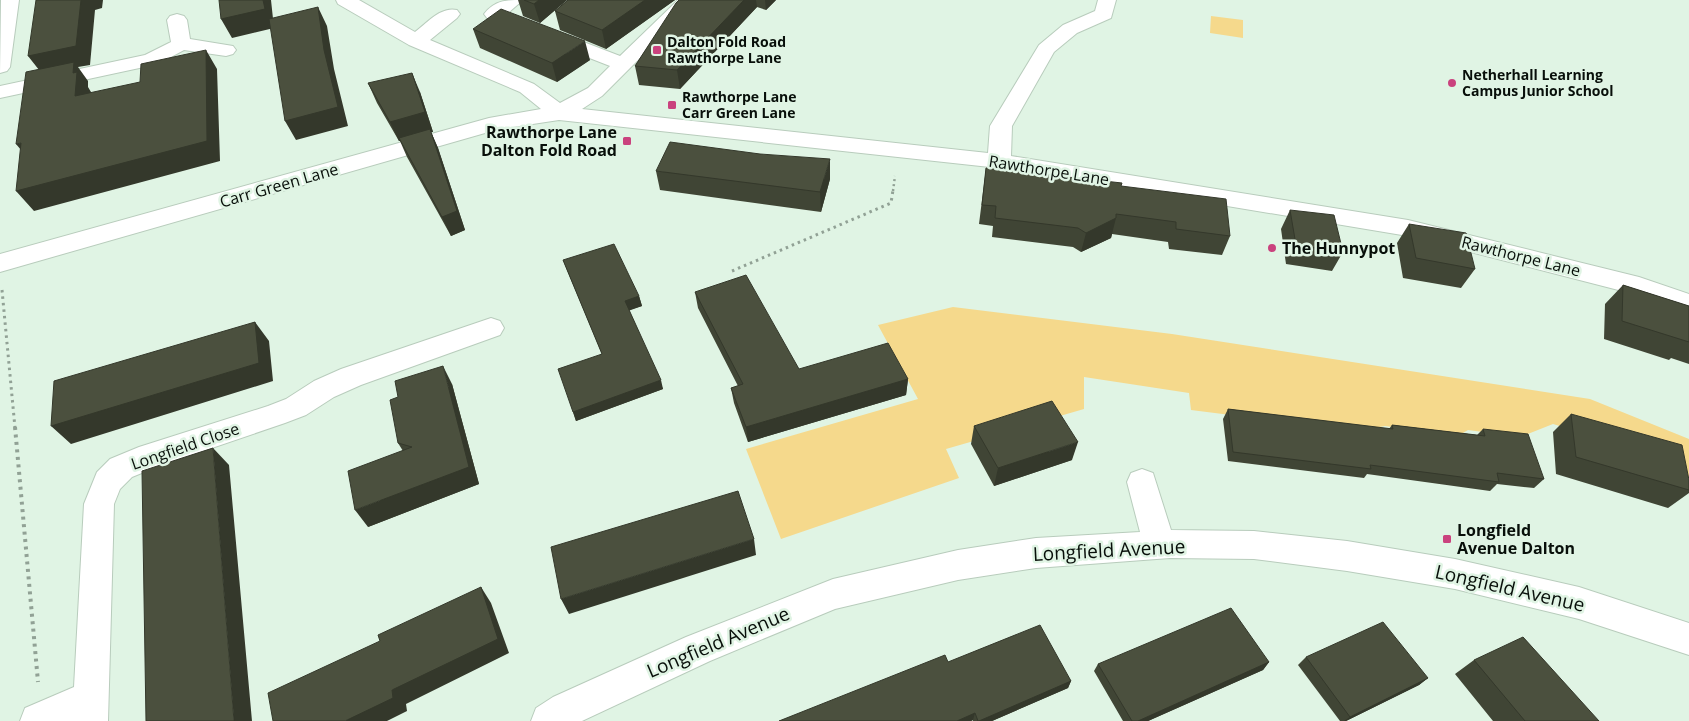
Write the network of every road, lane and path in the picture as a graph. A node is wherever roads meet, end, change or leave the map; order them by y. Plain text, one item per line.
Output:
1 (10, 0) edge
2 (344, 0) edge
3 (514, 0) edge
4 (689, 0) edge
5 (1107, 0) edge
6 (450, 14) dead end
7 (177, 20) dead end
8 (416, 41) junction
9 (181, 44) junction
10 (226, 50) dead end
11 (623, 64) junction
12 (0, 67) edge
13 (0, 92) edge
14 (559, 114) junction
15 (899, 151) junction
16 (999, 161) junction
17 (0, 263) edge
18 (732, 271) dead end
19 (2, 289) dead end
20 (1689, 304) edge
21 (491, 328) dead end
22 (1142, 482) dead end
23 (1158, 545) junction
24 (1689, 639) edge
25 (38, 686) dead end
26 (90, 709) edge
27 (38, 721) edge
28 (549, 721) edge

1 - 12 street
2 - 8 street
3 - 11 street
4 - 11 street
5 - 16 street
6 - 8 street
7 - 9 street
8 - 14 street
9 - 10 street
9 - 13 street
11 - 14 street
14 - 15 street, Rawthorpe Lane
14 - 17 street, Carr Green Lane
15 - 16 street, Rawthorpe Lane
15 - 18 path
16 - 20 street, Rawthorpe Lane
19 - 25 path
21 - 26 street, Longfield Close
22 - 23 street
23 - 24 street, Longfield Avenue
23 - 28 street, Longfield Avenue
26 - 27 street

